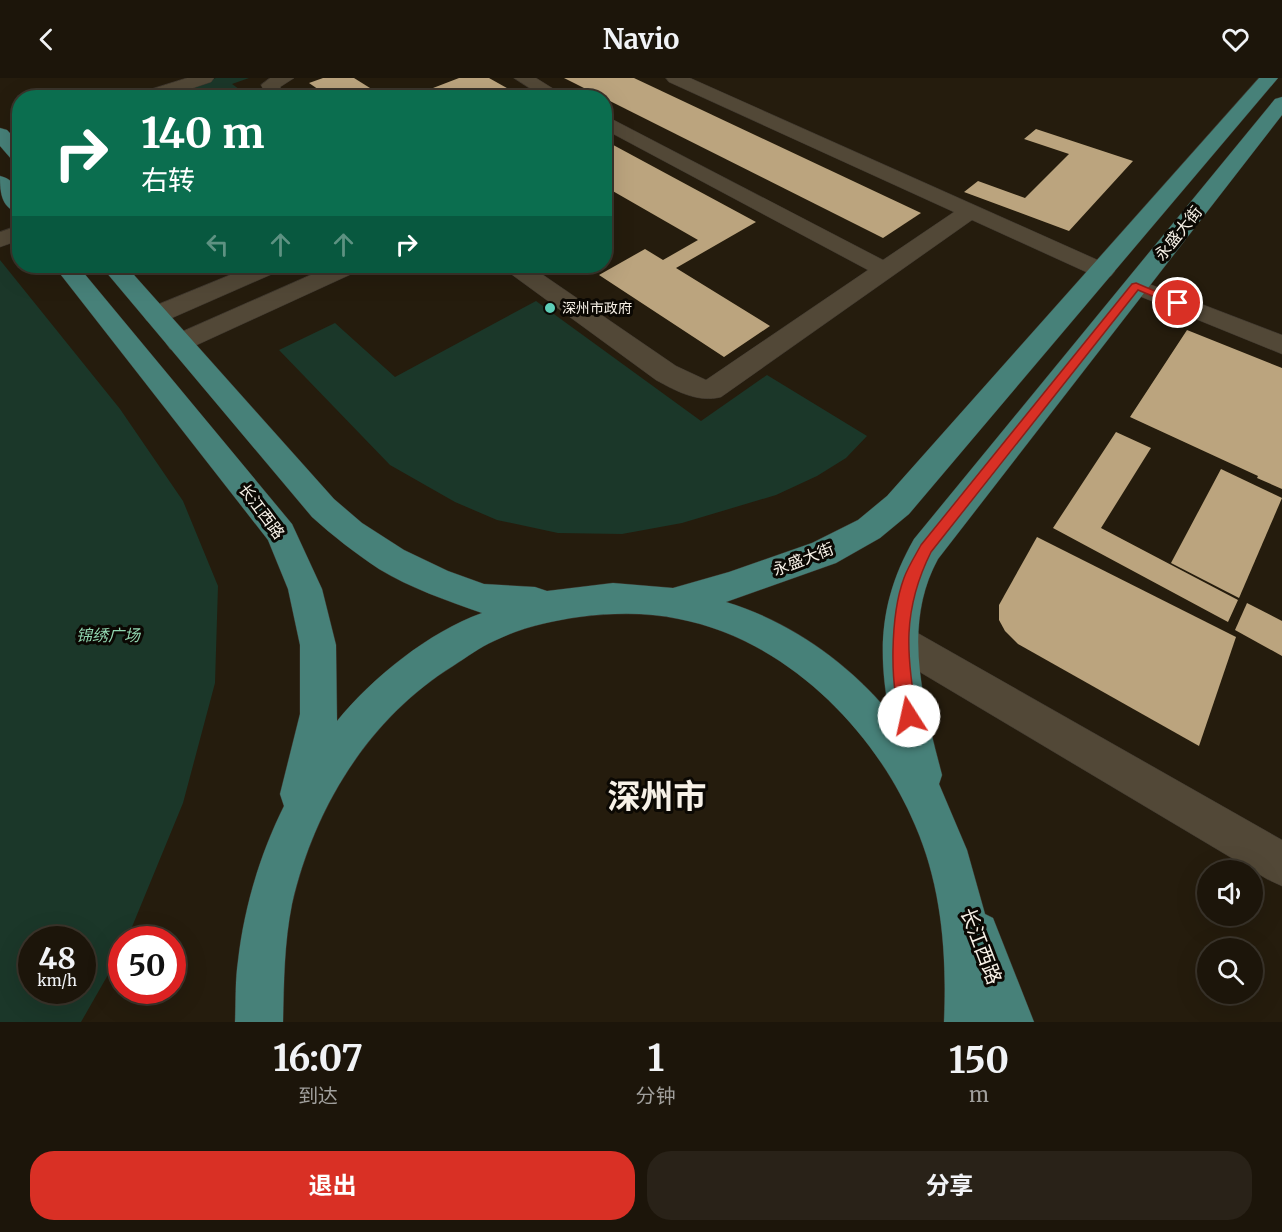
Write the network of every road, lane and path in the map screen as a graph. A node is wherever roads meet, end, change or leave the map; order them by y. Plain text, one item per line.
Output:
1 (205, 78) edge
2 (285, 78) edge
3 (523, 78) edge
4 (675, 78) edge
5 (1269, 78) edge
6 (168, 90) edge
7 (273, 90) edge
8 (545, 90) edge
9 (1282, 103) edge
10 (612, 125) edge
11 (0, 182) edge
12 (12, 197) edge
13 (970, 211) junction
14 (885, 270) junction
15 (1103, 271) junction
16 (72, 273) edge
17 (119, 273) edge
18 (255, 273) edge
19 (334, 273) edge
20 (525, 273) edge
21 (1136, 286) junction
22 (156, 315) junction
23 (179, 343) junction
24 (1282, 345) edge
25 (675, 602) junction
26 (558, 603) junction
27 (901, 642) junction
28 (930, 809) junction
29 (289, 844) junction
30 (1282, 864) edge
31 (953, 871) junction
32 (261, 958) junction
33 (248, 1022) edge
34 (259, 1022) edge
35 (968, 1022) edge
36 (1010, 1022) edge

1 - 6 street
2 - 7 street
3 - 8 street
4 - 13 street
5 - 15 main road, 永盛大街
9 - 21 main road, 永盛大街
10 - 14 street
11 - 12 main road
13 - 14 street
13 - 15 street
14 - 20 street
15 - 25 main road, 永盛大街
16 - 29 main road, 长江西路
17 - 22 main road
18 - 22 street
19 - 23 street
21 - 24 street
21 - 27 main road, 永盛大街
22 - 23 main road
23 - 26 main road
25 - 26 main road
25 - 28 main road
26 - 29 main road
27 - 28 main road, 永盛大街
27 - 30 street
28 - 31 main road
29 - 32 main road
31 - 35 main road
31 - 36 main road, 长江西路
32 - 33 main road
32 - 34 main road

